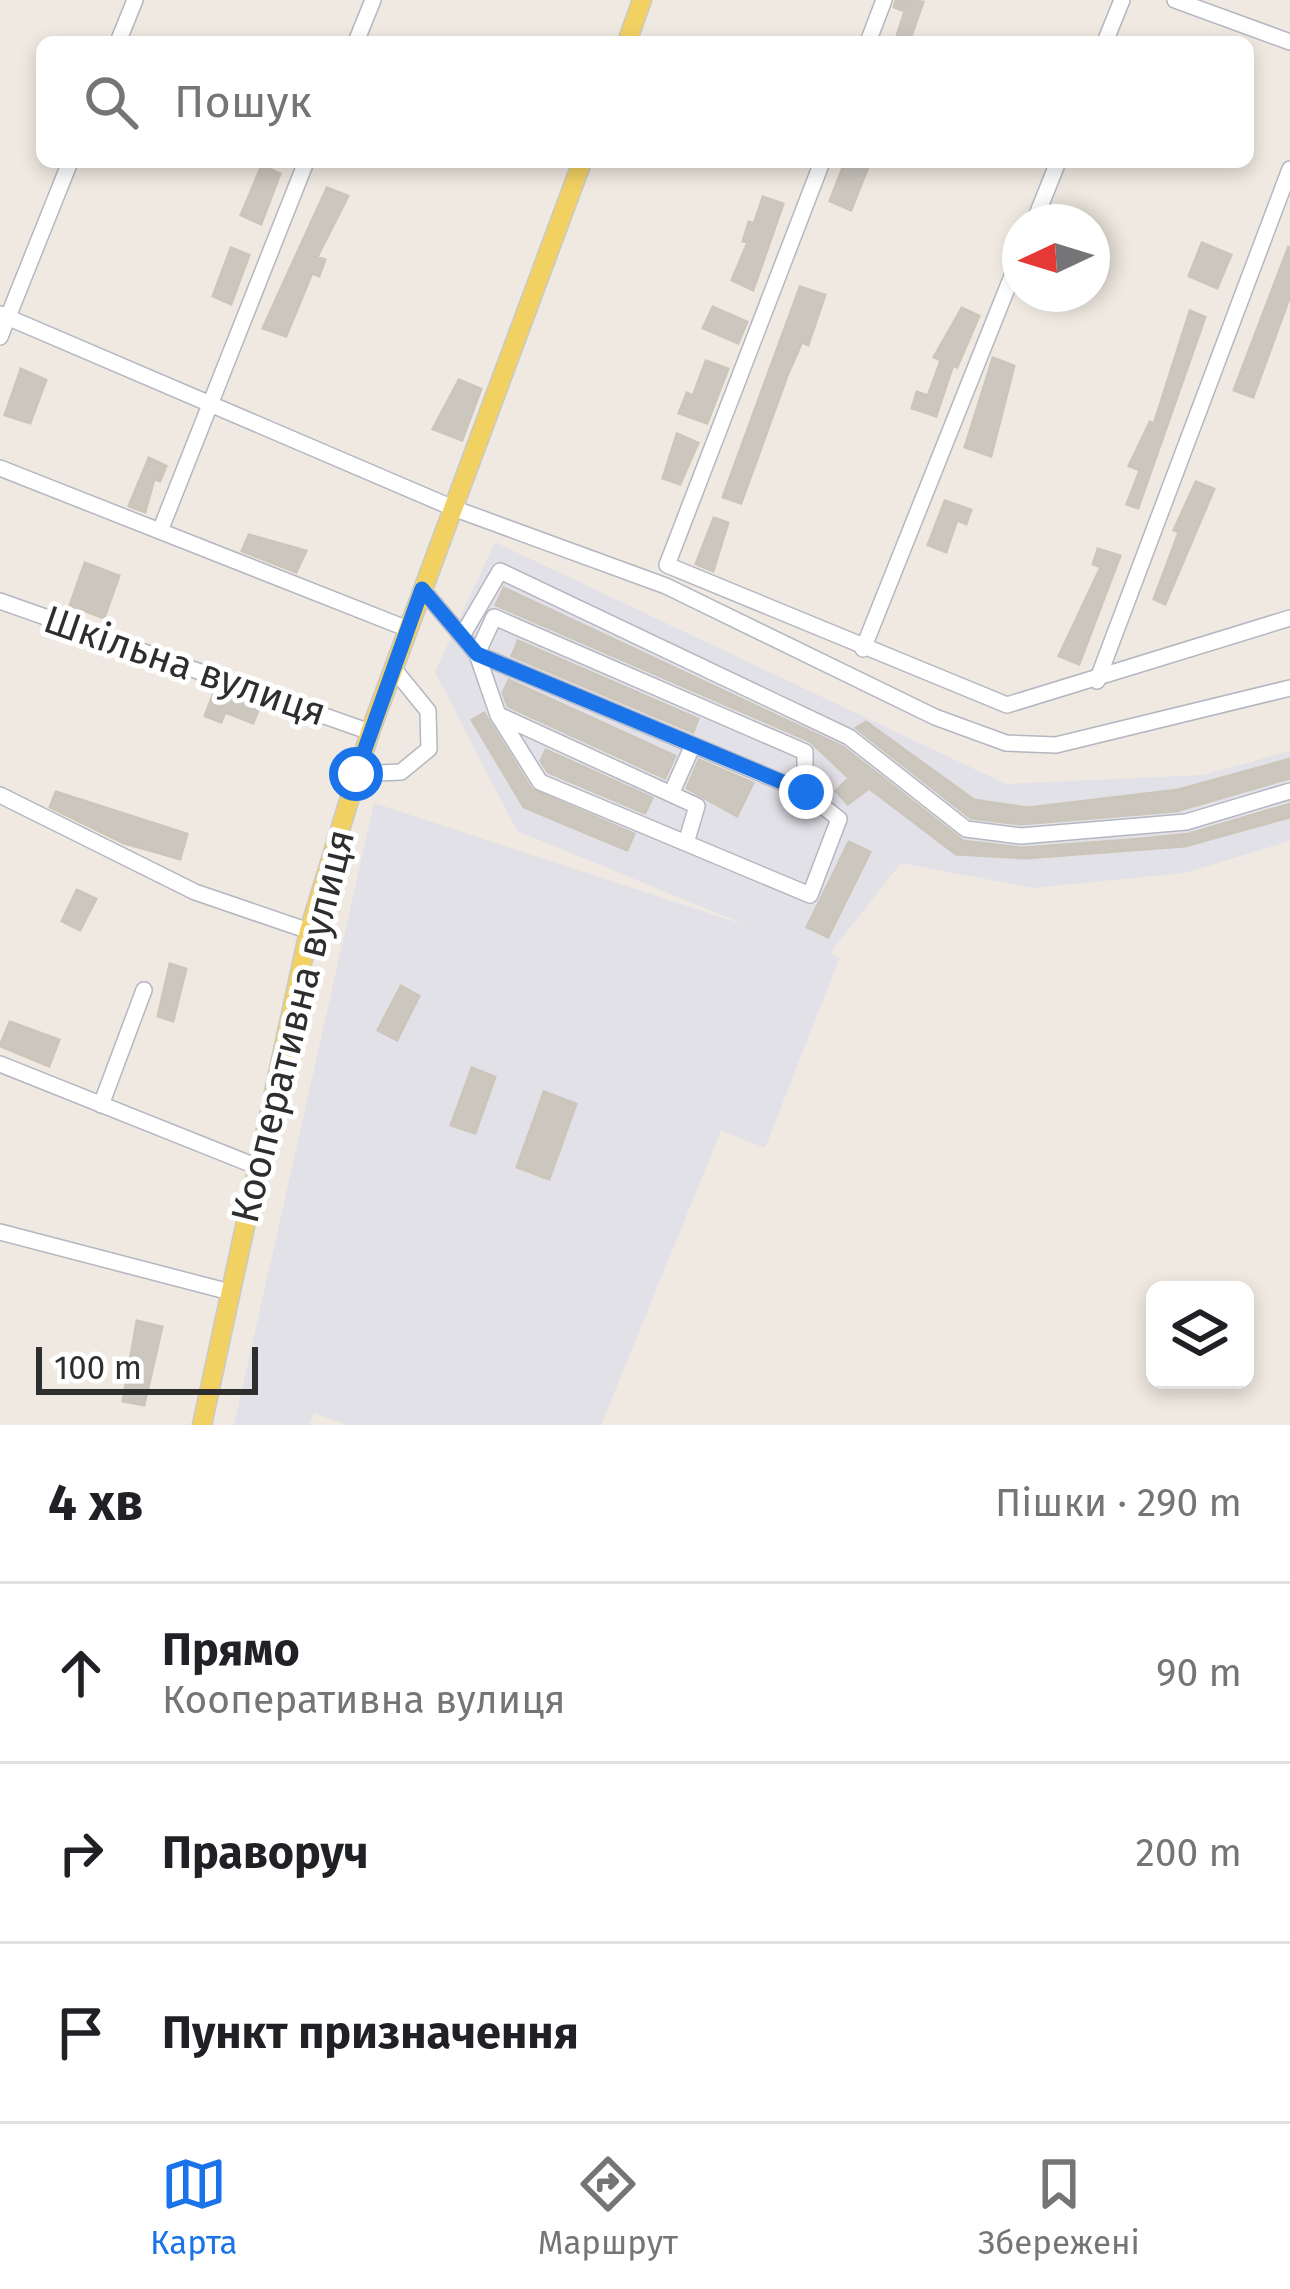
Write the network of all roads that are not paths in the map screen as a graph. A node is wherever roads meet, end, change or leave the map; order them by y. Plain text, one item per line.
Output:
1 (135, 0) edge
2 (373, 0) edge
3 (642, 0) edge
4 (884, 0) edge
5 (1122, 0) edge
6 (1174, 0) edge
7 (120, 36) edge
8 (358, 36) edge
9 (629, 36) edge
10 (870, 36) edge
11 (1108, 36) edge
12 (1290, 42) edge
13 (67, 168) edge
14 (304, 168) edge
15 (580, 168) edge
16 (820, 168) edge
17 (1056, 168) edge
18 (1290, 169) edge
19 (1041, 204) edge
20 (1002, 301) edge
21 (4, 316) edge
22 (0, 337) edge
23 (207, 403) junction
24 (0, 468) edge
25 (453, 508) junction
26 (160, 531) junction
27 (422, 589) junction
28 (0, 601) edge
29 (1290, 618) edge
30 (408, 629) junction
31 (462, 636) junction
32 (863, 649) junction
33 (477, 654) junction
34 (394, 668) junction
35 (1097, 680) junction
36 (1290, 688) edge
37 (498, 715) junction
38 (370, 732) junction
39 (693, 745) junction
40 (356, 774) junction
41 (1290, 791) edge
42 (806, 792) junction
43 (670, 794) junction
44 (0, 795) edge
45 (686, 843) junction
46 (308, 931) junction
47 (144, 990) dead end
48 (0, 1064) edge
49 (101, 1105) junction
50 (258, 1167) junction
51 (0, 1232) edge
52 (230, 1292) junction
53 (202, 1425) edge

1 - 7 street
2 - 8 street
3 - 9 main road
4 - 10 street
5 - 11 street
6 - 12 street
13 - 21 street
14 - 23 street
15 - 25 main road, Кооперативна вулиця
16 - 32 street
17 - 19 street
18 - 35 street
20 - 32 street
21 - 22 street
21 - 23 street
23 - 25 street
23 - 26 street
24 - 26 street
25 - 27 main road, Кооперативна вулиця
25 - 36 street
26 - 30 street
27 - 30 main road, Кооперативна вулиця
27 - 31 street
28 - 38 street, Шкільна вулиця
29 - 35 street
30 - 34 main road, Кооперативна вулиця
31 - 33 street
31 - 41 street
32 - 35 street
33 - 37 street
33 - 39 street
33 - 42 street
34 - 38 main road, Кооперативна вулиця
34 - 40 street
37 - 43 street
37 - 45 street
38 - 40 main road, Кооперативна вулиця
39 - 42 street
39 - 43 street
40 - 46 main road, Кооперативна вулиця
42 - 45 street
43 - 45 street
44 - 46 street
46 - 50 main road, Кооперативна вулиця
47 - 49 street
48 - 49 street
49 - 50 street
50 - 52 main road, Кооперативна вулиця
51 - 52 street
52 - 53 main road, Кооперативна вулиця

